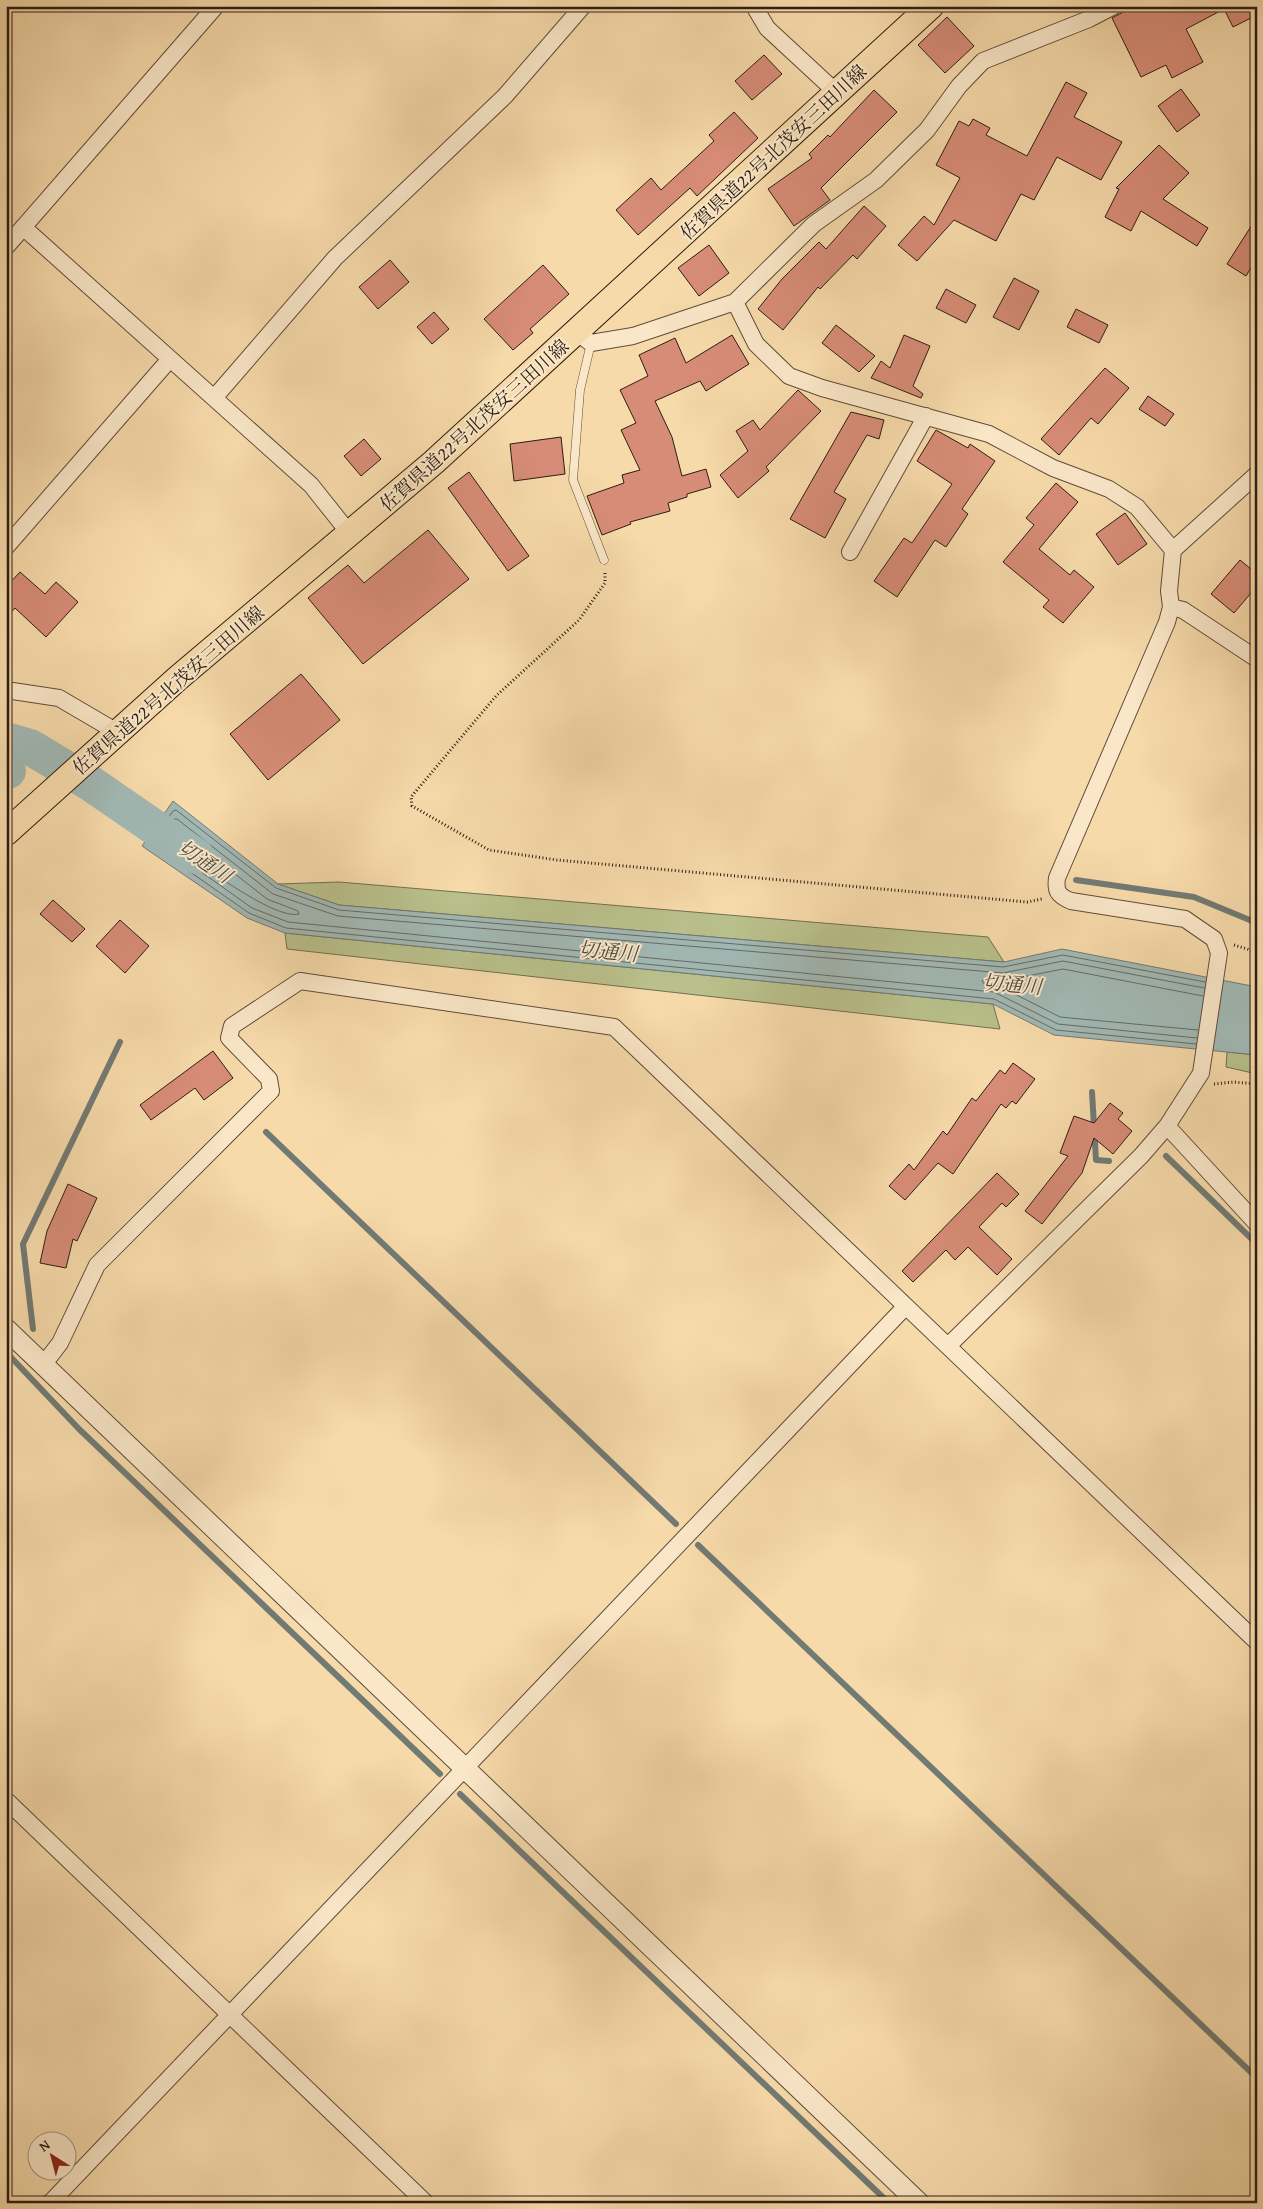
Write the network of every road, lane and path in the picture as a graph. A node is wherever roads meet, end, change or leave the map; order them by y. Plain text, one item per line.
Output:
1 (216, 6) edge
2 (583, 6) edge
3 (754, 6) edge
4 (931, 6) edge
5 (1114, 6) edge
6 (836, 92) junction
7 (23, 227) junction
8 (6, 247) edge
9 (735, 302) junction
10 (584, 338) junction
11 (170, 358) junction
12 (214, 398) junction
13 (926, 416) junction
14 (1257, 474) edge
15 (350, 534) junction
16 (6, 547) edge
17 (1173, 550) junction
18 (850, 552) dead end
19 (604, 560) joint
20 (1171, 607) junction
21 (1257, 660) edge
22 (6, 690) edge
23 (112, 736) junction
24 (6, 833) edge
25 (1060, 897) junction
26 (1197, 1079) junction
27 (1257, 1084) edge
28 (1167, 1126) junction
29 (1257, 1224) edge
30 (905, 1307) junction
31 (6, 1329) edge
32 (948, 1346) junction
33 (43, 1365) junction
34 (1257, 1642) edge
35 (466, 1767) junction
36 (6, 1800) edge
37 (229, 2015) junction
38 (50, 2203) edge
39 (426, 2203) edge
40 (920, 2203) edge

1 - 7 street
2 - 12 street
3 - 6 street
4 - 6 main road, 佐賀県道22号北茂安三田川線
5 - 9 street
6 - 10 main road, 佐賀県道22号北茂安三田川線
7 - 8 street
7 - 11 street
9 - 10 street
9 - 13 street
10 - 15 main road, 佐賀県道22号北茂安三田川線
10 - 19 lane
11 - 12 street
11 - 16 street
12 - 15 street
13 - 17 street
13 - 18 street
14 - 17 street
15 - 23 main road, 佐賀県道22号北茂安三田川線
17 - 20 street
19 - 25 path
20 - 21 street
20 - 25 street
22 - 23 street
23 - 24 main road, 佐賀県道22号北茂安三田川線
25 - 26 street
26 - 27 path
26 - 28 street
28 - 29 street
28 - 32 street
30 - 32 street
30 - 33 street
30 - 35 street
31 - 33 street
32 - 34 street
33 - 35 street
35 - 37 street
35 - 40 street
36 - 37 street
37 - 38 street
37 - 39 street

